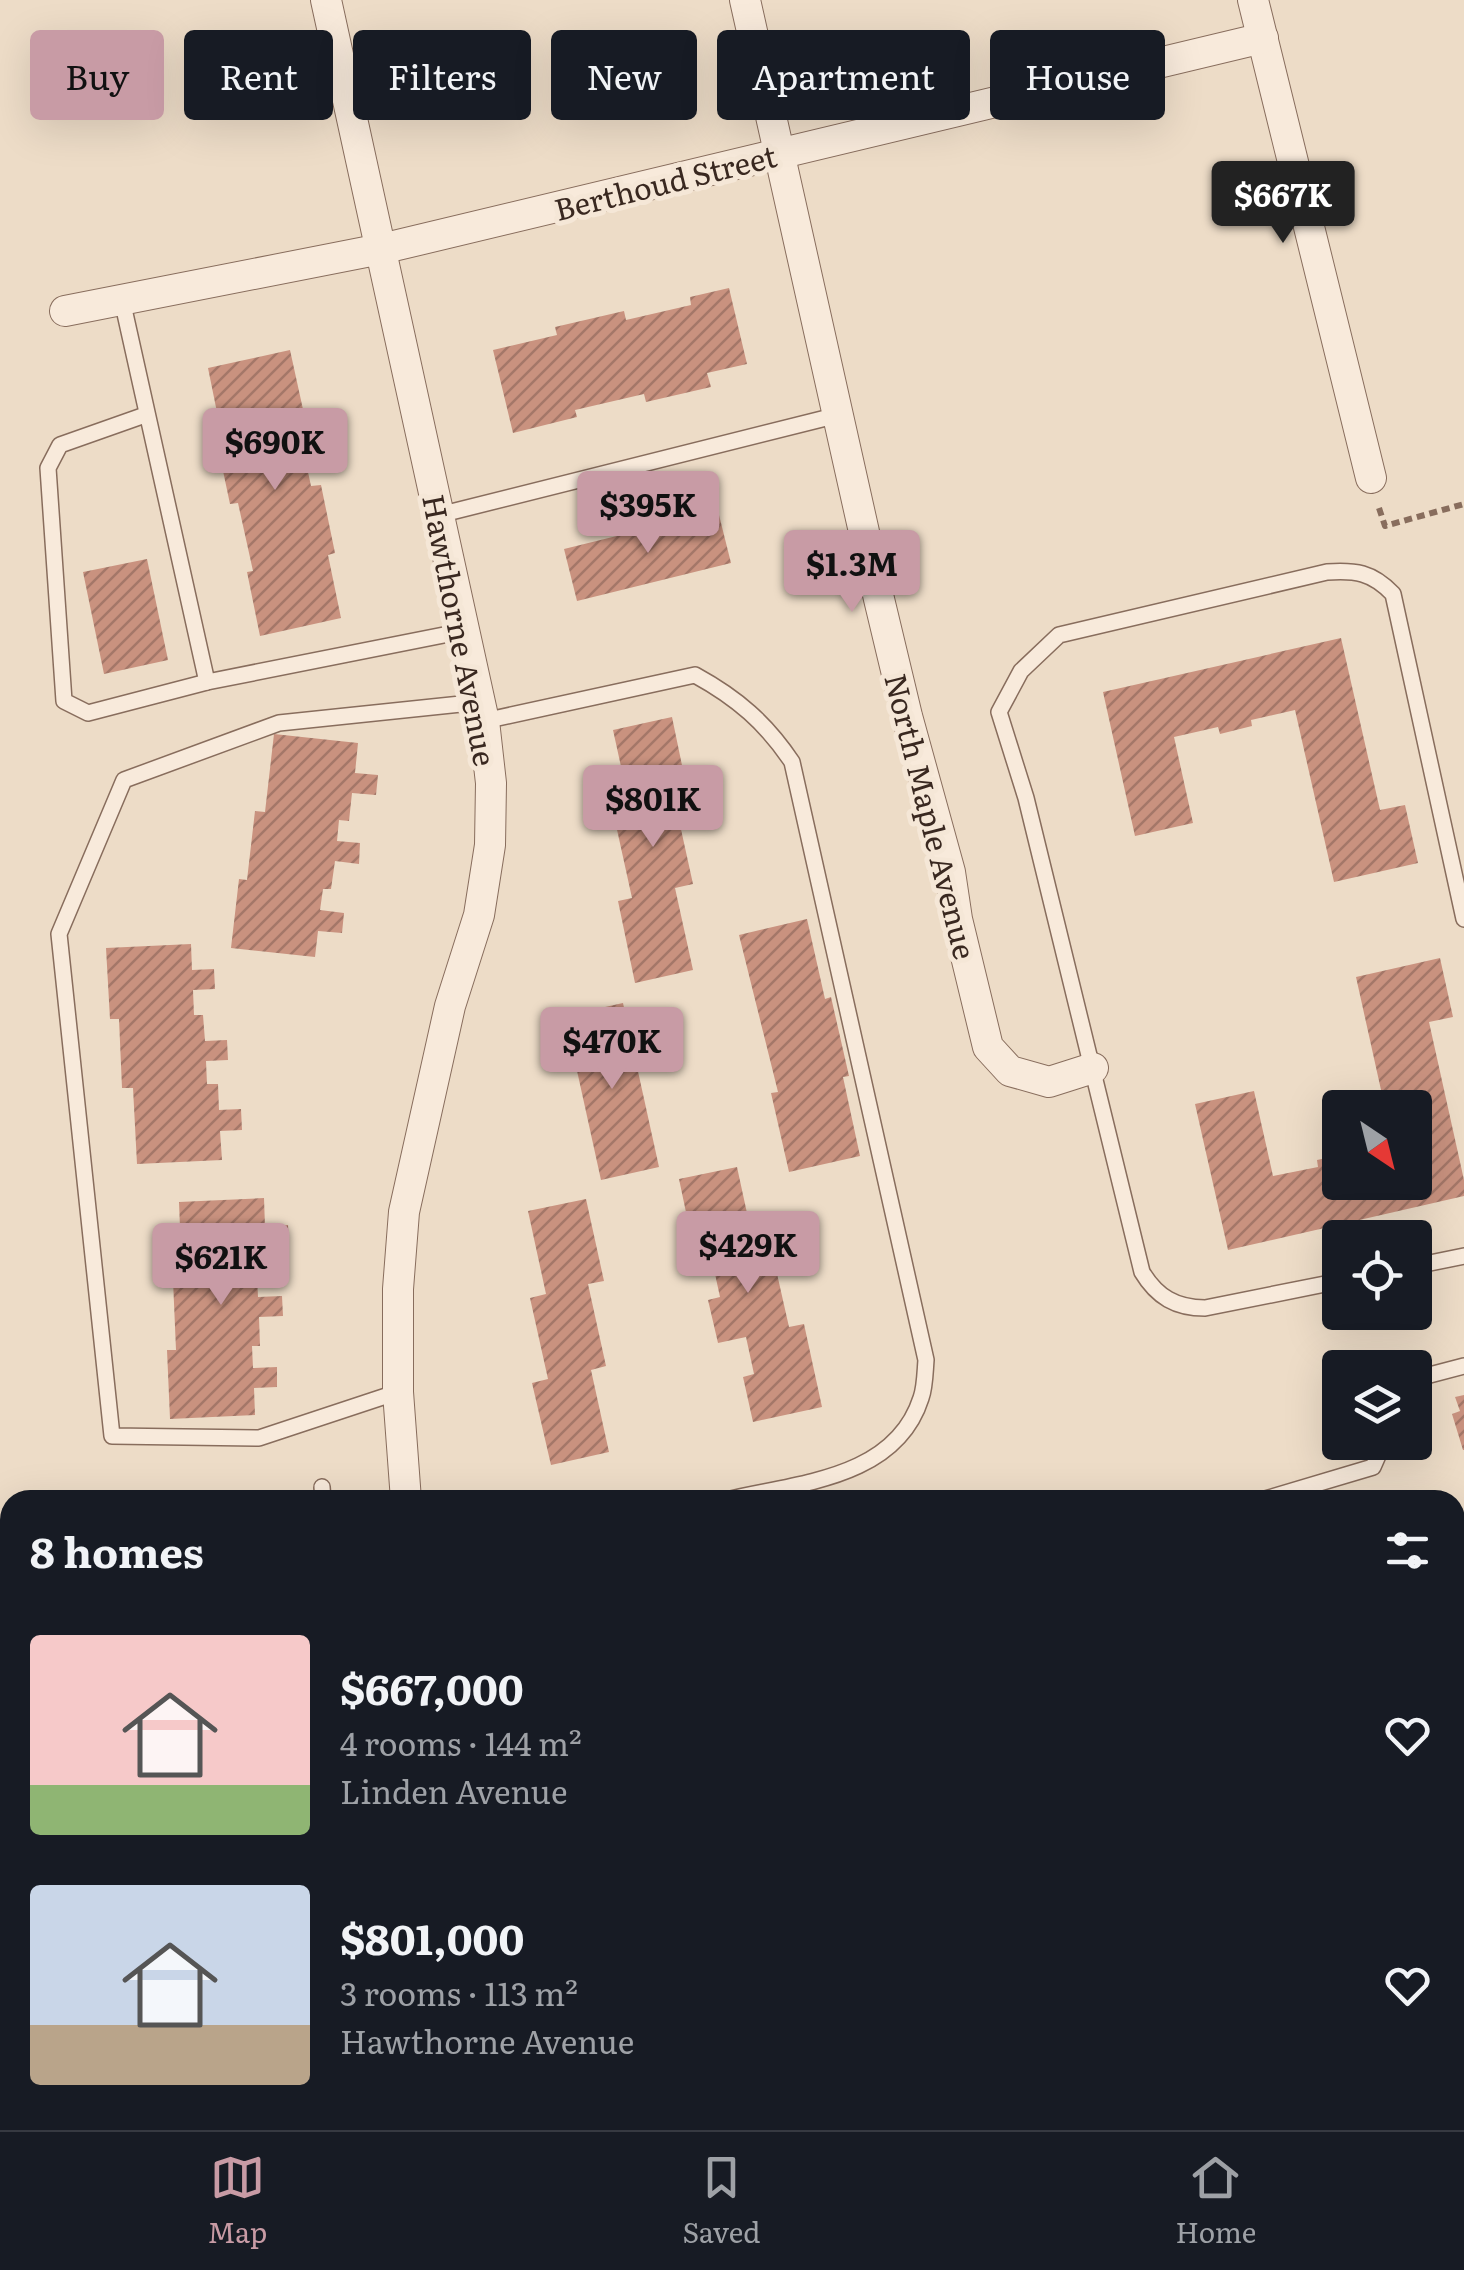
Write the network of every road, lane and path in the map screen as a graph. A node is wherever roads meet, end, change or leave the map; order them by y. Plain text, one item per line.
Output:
1 (326, 0) edge
2 (746, 0) edge
3 (1253, 0) edge
4 (1262, 38) junction
5 (780, 153) junction
6 (381, 249) junction
7 (122, 300) junction
8 (64, 311) dead end
9 (145, 415) junction
10 (838, 415) junction
11 (1371, 478) joint
12 (1464, 504) edge
13 (440, 515) junction
14 (464, 631) junction
15 (207, 682) junction
16 (482, 712) junction
17 (1464, 919) edge
18 (1093, 1068) junction
19 (1464, 1256) edge
20 (1432, 1263) edge
21 (1322, 1285) edge
22 (1464, 1366) edge
23 (1432, 1374) edge
24 (398, 1392) junction
25 (1375, 1460) edge
26 (405, 1490) edge
27 (766, 1490) edge
28 (1295, 1490) edge

1 - 6 street, Hawthorne Avenue
2 - 5 street, North Maple Avenue
3 - 4 street
4 - 5 street, Berthoud Street
4 - 11 street
5 - 6 street, Berthoud Street
5 - 10 street, North Maple Avenue
6 - 7 street, Berthoud Street
6 - 13 street, Hawthorne Avenue
7 - 8 street, Berthoud Street
7 - 9 lane
9 - 15 lane
9 - 15 lane
10 - 13 lane
10 - 18 street, North Maple Avenue
11 - 12 path
13 - 14 street, Hawthorne Avenue
14 - 15 lane
14 - 16 street, Hawthorne Avenue
16 - 24 street, Hawthorne Avenue
16 - 24 lane
16 - 27 lane
17 - 18 lane
18 - 21 lane
19 - 20 lane
22 - 23 lane
24 - 26 street, Hawthorne Avenue
25 - 28 lane

